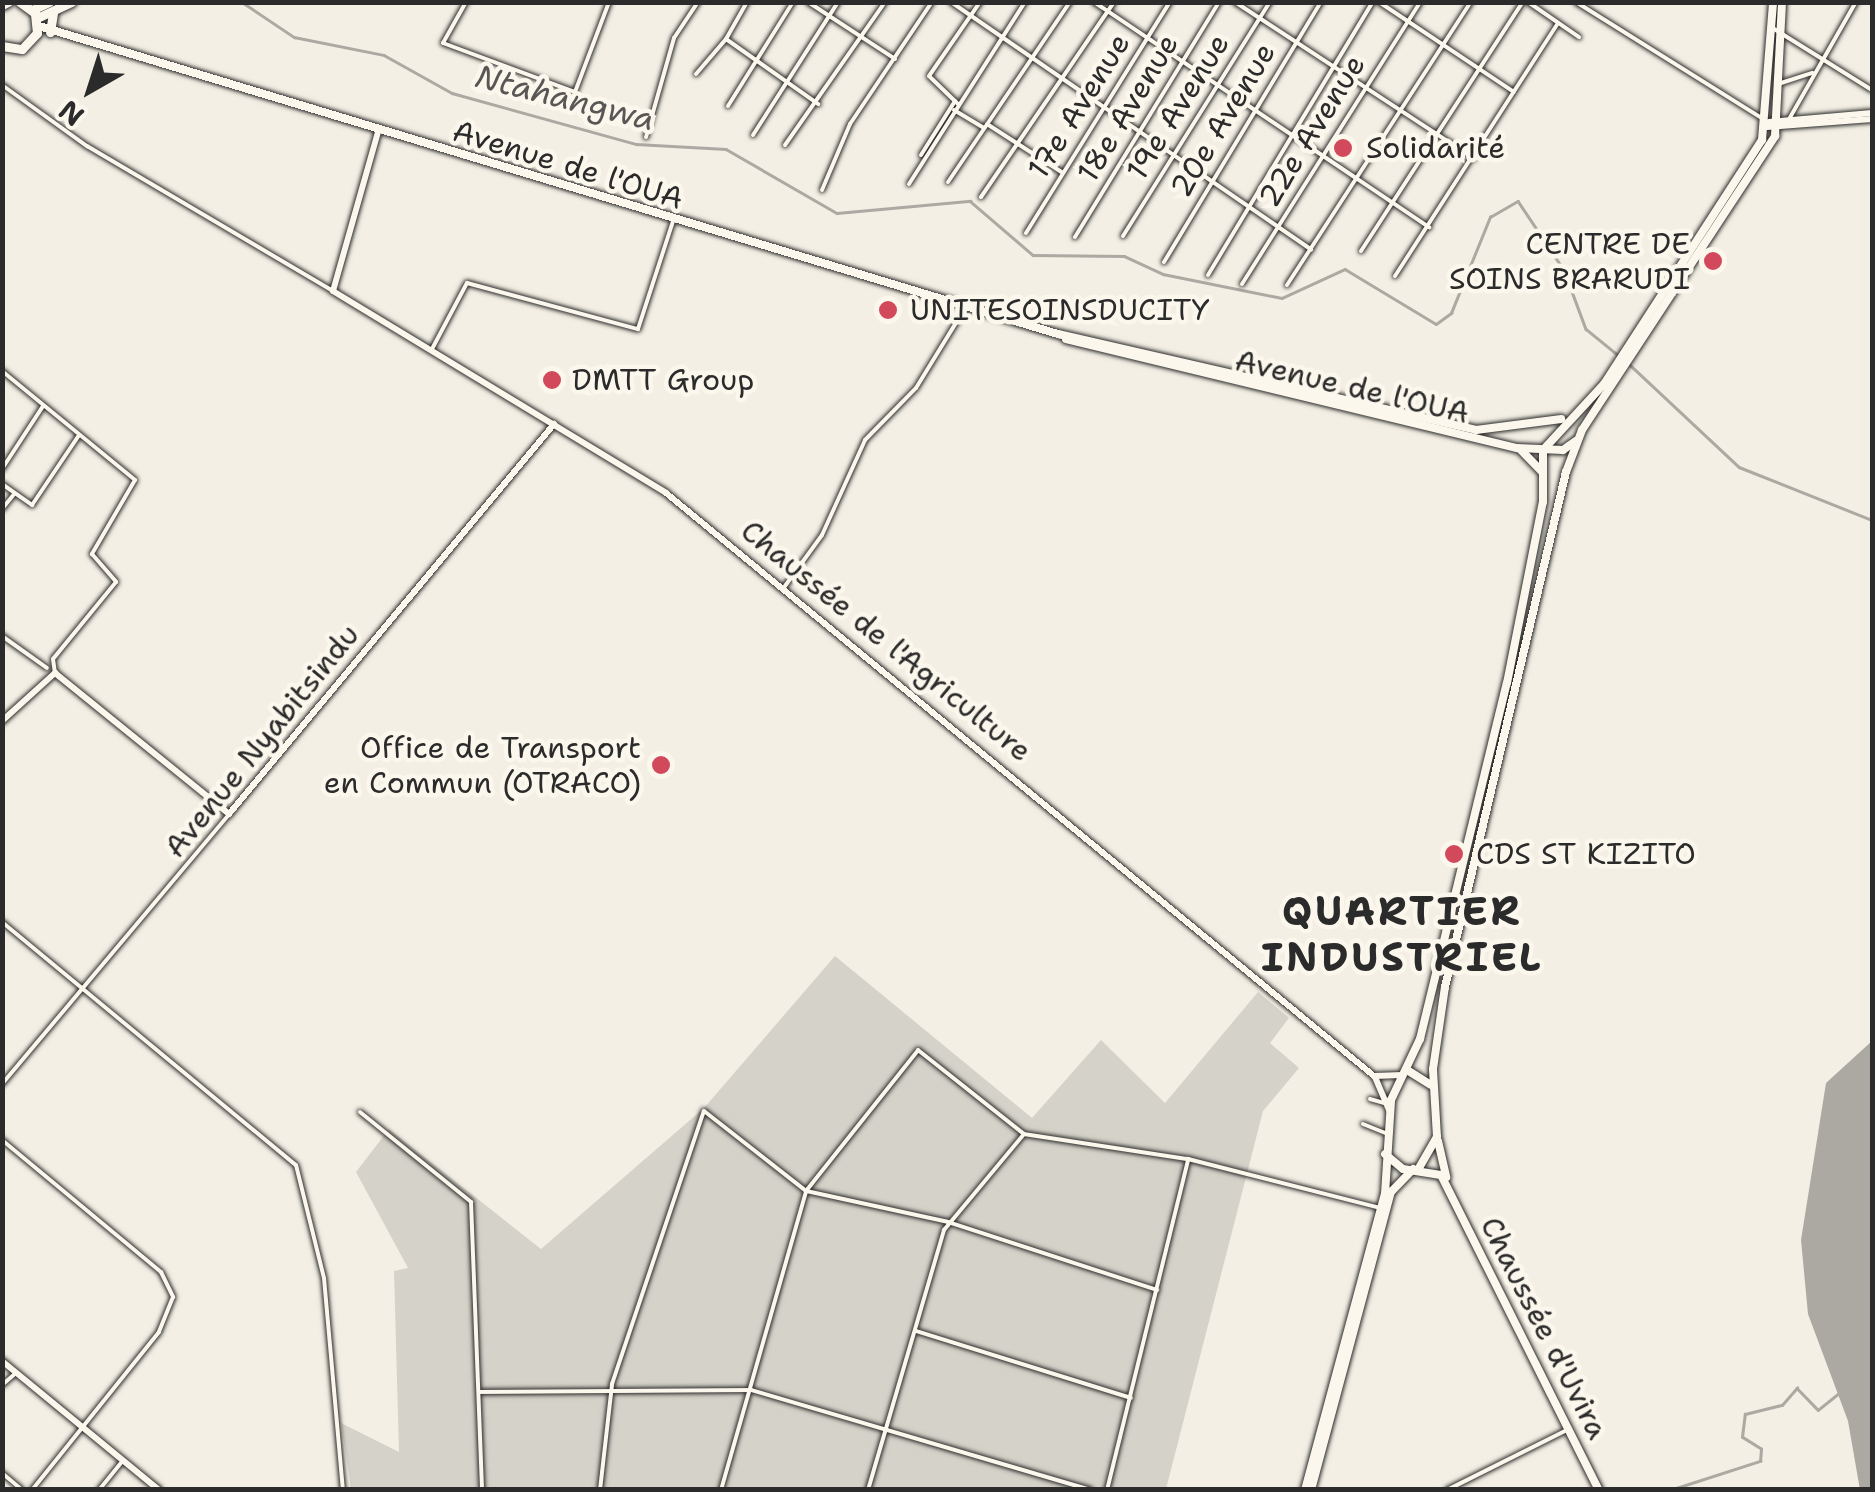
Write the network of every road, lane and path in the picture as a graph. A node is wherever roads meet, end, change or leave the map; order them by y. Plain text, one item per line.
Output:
1 (20, 2) edge
2 (72, 2) edge
3 (466, 2) edge
4 (608, 2) edge
5 (698, 2) edge
6 (747, 2) edge
7 (794, 2) edge
8 (808, 2) edge
9 (838, 2) edge
10 (885, 2) edge
11 (932, 2) edge
12 (951, 2) edge
13 (980, 2) edge
14 (1025, 2) edge
15 (1070, 2) edge
16 (1094, 2) edge
17 (1114, 2) edge
18 (1170, 2) edge
19 (1219, 2) edge
20 (1235, 2) edge
21 (1270, 2) edge
22 (1321, 2) edge
23 (1376, 2) edge
24 (1420, 2) edge
25 (1470, 2) edge
26 (1525, 2) edge
27 (1576, 2) edge
28 (1773, 2) edge
29 (1782, 2) edge
30 (1856, 2) edge
31 (51, 7) edge
32 (1108, 12) junction
33 (971, 15) junction
34 (829, 16) junction
35 (36, 18) junction
36 (1260, 18) junction
37 (1407, 22) junction
38 (1558, 23) junction
39 (1771, 27) junction
40 (50, 32) junction
41 (1781, 33) junction
42 (1004, 36) junction
43 (1579, 36) dead end
44 (727, 37) junction
45 (862, 37) junction
46 (1148, 38) junction
47 (65, 39) junction
48 (34, 40) junction
49 (1296, 43) junction
50 (1444, 45) junction
51 (7, 48) edge
52 (1033, 56) junction
53 (2, 58) edge
54 (895, 59) junction
55 (1822, 59) junction
56 (756, 61) junction
57 (1183, 61) junction
58 (1332, 67) junction
59 (1479, 68) junction
60 (1814, 72) junction
61 (696, 74) dead end
62 (1064, 76) junction
63 (787, 83) junction
64 (1780, 83) junction
65 (2, 85) edge
66 (1219, 85) junction
67 (1769, 86) junction
68 (1365, 90) junction
69 (1872, 90) edge
70 (1514, 92) junction
71 (956, 103) junction
72 (818, 104) junction
73 (1106, 104) junction
74 (728, 106) dead end
75 (954, 110) junction
76 (1255, 110) junction
77 (1400, 112) junction
78 (1872, 116) edge
79 (1776, 125) junction
80 (985, 126) junction
81 (1142, 127) junction
82 (378, 132) junction
83 (1291, 134) junction
84 (1437, 134) junction
85 (753, 135) dead end
86 (646, 137) dead end
87 (785, 145) dead end
88 (1017, 145) junction
89 (1178, 152) junction
90 (921, 155) dead end
91 (1323, 156) junction
92 (1473, 158) junction
93 (1063, 173) junction
94 (1215, 178) junction
95 (1358, 180) junction
96 (948, 182) dead end
97 (909, 184) dead end
98 (822, 190) dead end
99 (981, 198) dead end
100 (1250, 201) junction
101 (1394, 203) junction
102 (673, 220) junction
103 (1281, 222) junction
104 (1429, 227) junction
105 (1026, 233) dead end
106 (1123, 236) dead end
107 (1075, 237) dead end
108 (1312, 249) junction
109 (1361, 251) dead end
110 (1164, 262) dead end
111 (1208, 275) dead end
112 (1395, 276) dead end
113 (1242, 284) dead end
114 (1287, 285) dead end
115 (334, 291) junction
116 (966, 307) junction
117 (432, 350) junction
118 (1106, 350) junction
119 (1618, 368) junction
120 (2, 371) edge
121 (44, 404) junction
122 (1570, 415) junction
123 (554, 424) junction
124 (80, 435) junction
125 (1580, 435) junction
126 (1517, 448) junction
127 (1543, 450) junction
128 (2, 469) edge
129 (1544, 476) junction
130 (2, 484) edge
131 (14, 494) junction
132 (2, 509) edge
133 (785, 586) junction
134 (1528, 592) junction
135 (2, 636) edge
136 (47, 668) junction
137 (55, 673) junction
138 (2, 721) edge
139 (229, 814) junction
140 (1458, 873) junction
141 (1470, 876) junction
142 (2, 922) edge
143 (84, 988) junction
144 (1405, 1073) junction
145 (1374, 1076) junction
146 (2, 1084) edge
147 (1433, 1090) junction
148 (1370, 1099) dead end
149 (1386, 1107) junction
150 (360, 1112) dead end
151 (1363, 1124) dead end
152 (1385, 1133) junction
153 (1024, 1134) junction
154 (1438, 1137) junction
155 (2, 1140) edge
156 (1385, 1154) junction
157 (1188, 1159) junction
158 (1416, 1169) junction
159 (1448, 1187) junction
160 (806, 1191) junction
161 (1383, 1205) junction
162 (948, 1222) junction
163 (1156, 1290) junction
164 (914, 1330) junction
165 (2, 1362) edge
166 (16, 1373) junction
167 (612, 1384) junction
168 (2, 1385) edge
169 (751, 1390) junction
170 (478, 1392) junction
171 (1131, 1398) junction
172 (887, 1426) junction
173 (84, 1429) junction
174 (1570, 1430) junction
175 (124, 1460) junction
176 (2, 1473) edge
177 (22, 1490) edge
178 (32, 1490) edge
179 (99, 1490) edge
180 (159, 1490) edge
181 (343, 1490) edge
182 (482, 1490) edge
183 (600, 1490) edge
184 (722, 1490) edge
185 (868, 1490) edge
186 (1091, 1490) edge
187 (1107, 1490) edge
188 (1308, 1490) edge
189 (1447, 1490) edge
190 (1599, 1490) edge

1 - 35 highway
2 - 31 highway
3 - 4 street
5 - 86 street
6 - 44 street
7 - 56 street
8 - 34 street
9 - 34 street
10 - 45 street
11 - 54 street
12 - 33 street
13 - 33 street
14 - 42 street
15 - 52 street
16 - 32 street
17 - 32 street
18 - 46 street, 17e Avenue
19 - 57 street, 18e Avenue
20 - 36 street
21 - 36 street, 19e Avenue
22 - 49 street, 20e Avenue
23 - 37 street
23 - 58 street
24 - 37 street, 22e Avenue
25 - 50 street
26 - 38 street
26 - 59 street
27 - 79 street
28 - 39 main road
29 - 41 main road
30 - 55 street
31 - 35 highway
31 - 40 highway
32 - 46 street
32 - 62 street
33 - 42 street
33 - 71 street
34 - 45 street
34 - 63 street
35 - 40 main road, Avenue de l'OUA
35 - 48 highway
36 - 49 street
36 - 66 street, 19e Avenue
37 - 50 street
37 - 68 street, 22e Avenue
38 - 43 street
38 - 70 street
39 - 41 street
39 - 67 main road
40 - 47 main road, Avenue de l'OUA
41 - 55 street
41 - 64 main road
42 - 52 street
42 - 71 street
44 - 56 street
44 - 61 street
45 - 54 street
45 - 72 street
46 - 57 street
46 - 73 street, 17e Avenue
47 - 48 main road, Avenue de l'OUA
47 - 82 main road, Avenue de l'OUA
48 - 51 highway
49 - 58 street
49 - 76 street, 20e Avenue
50 - 59 street
50 - 77 street
51 - 53 main road
52 - 62 street
52 - 80 street
54 - 98 street
55 - 60 street
55 - 69 street
56 - 63 street
56 - 74 street
57 - 66 street
57 - 81 street, 18e Avenue
58 - 68 street
58 - 83 street
59 - 70 street
59 - 84 street
60 - 64 street
60 - 79 street
62 - 73 street
62 - 88 street
63 - 72 street
63 - 85 street
64 - 67 street
64 - 79 main road
65 - 115 street, Chaussée de l'Agriculture
66 - 76 street
66 - 89 street, 19e Avenue
67 - 79 main road
68 - 77 street
68 - 91 street, 22e Avenue
70 - 92 street
71 - 75 street
71 - 90 street
72 - 87 street
73 - 81 street
73 - 93 street, 17e Avenue
75 - 80 street
75 - 97 street
76 - 83 street
76 - 94 street, 20e Avenue
77 - 84 street
77 - 95 street
78 - 79 street
78 - 79 street
79 - 119 main road
80 - 88 street
80 - 96 street
81 - 89 street
81 - 107 street, 18e Avenue
82 - 102 main road, Avenue de l'OUA
82 - 115 street
83 - 91 street
83 - 100 street
84 - 92 street
84 - 101 street
88 - 93 street
88 - 99 street
89 - 94 street
89 - 106 street, 19e Avenue
91 - 95 street
91 - 103 street, 22e Avenue
92 - 104 street
93 - 105 street, 17e Avenue
94 - 100 street
94 - 110 street, 20e Avenue
95 - 101 street
95 - 108 street
100 - 103 street
100 - 111 street
101 - 104 street
101 - 109 street
102 - 116 main road, Avenue de l'OUA
102 - 117 street
103 - 108 street
103 - 113 street, 22e Avenue
104 - 112 street
108 - 114 street
115 - 117 street, Chaussée de l'Agriculture
116 - 118 main road, Avenue de l'OUA
116 - 133 street
117 - 123 street, Chaussée de l'Agriculture
118 - 122 main road, Avenue de l'OUA
118 - 126 main road, Avenue de l'OUA
119 - 122 main road
119 - 125 main road
120 - 121 street
121 - 124 street
121 - 128 street
122 - 125 main road
122 - 127 main road
123 - 133 street, Chaussée de l'Agriculture
123 - 139 street, Avenue Nyabitsindu
124 - 131 street
124 - 136 street
125 - 127 main road, Avenue de l'OUA
125 - 134 main road
126 - 127 main road, Avenue de l'OUA
126 - 129 main road
127 - 129 main road
129 - 134 main road
130 - 131 street
131 - 132 street
133 - 145 street, Chaussée de l'Agriculture
134 - 140 main road
134 - 141 main road
135 - 136 street
136 - 137 street
137 - 138 street
137 - 139 street
139 - 143 street, Avenue Nyabitsindu
140 - 141 main road
140 - 144 main road
141 - 147 main road
142 - 143 street
143 - 146 street, Avenue Nyabitsindu
143 - 181 street
144 - 145 street
144 - 147 main road
144 - 149 main road
145 - 149 street, Chaussée de l'Agriculture
147 - 154 main road
148 - 149 street
149 - 152 main road
150 - 170 street
151 - 152 street
152 - 156 main road
153 - 157 street
153 - 160 street
153 - 162 street
154 - 158 main road
154 - 159 main road
155 - 173 street
156 - 158 main road
156 - 161 main road
157 - 161 street
157 - 163 street
158 - 159 main road
158 - 161 main road
159 - 174 main road, Chaussée d'Uvira
160 - 162 street
160 - 167 street
160 - 169 street
161 - 188 main road
162 - 163 street
162 - 164 street
163 - 171 street
164 - 171 street
164 - 172 street
165 - 166 street
166 - 168 street
166 - 173 street
167 - 169 street
167 - 170 street
167 - 183 street
169 - 172 street
169 - 184 street
170 - 182 street
171 - 187 street
172 - 185 street
172 - 186 street
173 - 175 street
173 - 178 street
174 - 189 street
174 - 190 main road, Chaussée d'Uvira
175 - 179 street
175 - 180 street
176 - 177 street

